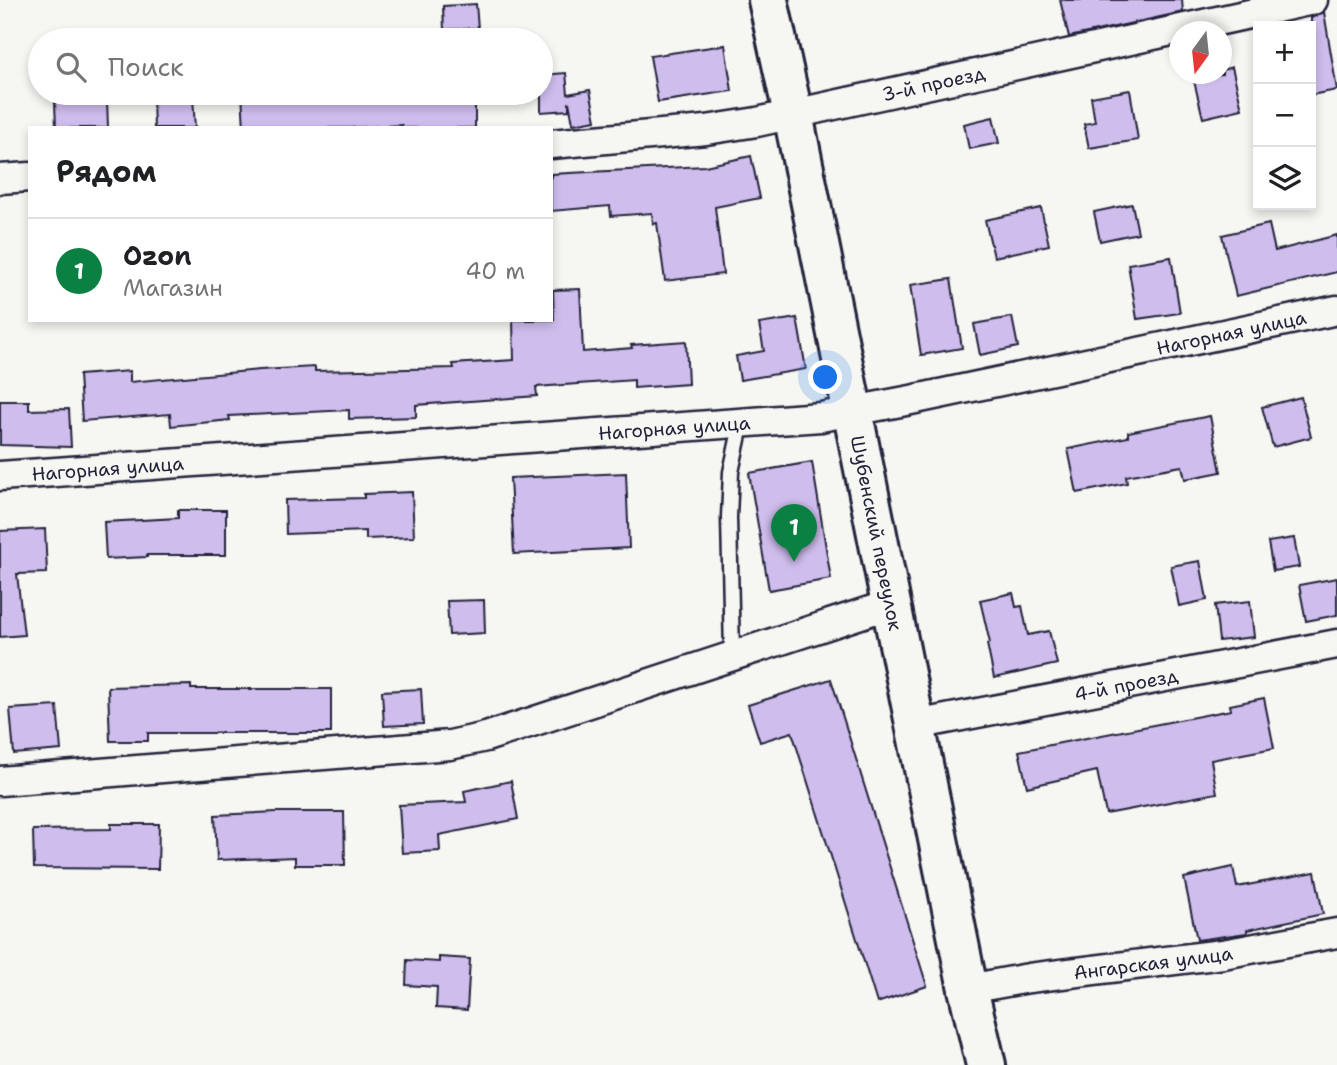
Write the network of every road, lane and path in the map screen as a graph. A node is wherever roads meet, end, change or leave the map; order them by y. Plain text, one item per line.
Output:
1 (768, 0) edge
2 (1313, 0) edge
3 (793, 114) junction
4 (553, 144) edge
5 (28, 177) edge
6 (0, 179) edge
7 (1337, 310) edge
8 (853, 412) junction
9 (741, 421) junction
10 (0, 476) edge
11 (891, 604) junction
12 (1337, 644) edge
13 (732, 655) junction
14 (915, 725) junction
15 (0, 781) edge
16 (1337, 933) edge
17 (968, 989) junction
18 (986, 1065) edge

1 - 3 main road, Шубенский переулок
2 - 3 street, 3-й проезд
3 - 4 street, 3-й проезд
3 - 8 main road, Шубенский переулок
5 - 6 street
7 - 8 street, Нагорная улица
8 - 9 street, Нагорная улица
8 - 11 main road, Шубенский переулок
9 - 10 street, Нагорная улица
9 - 13 lane
11 - 13 street
11 - 14 main road, Шубенский переулок
12 - 14 street, 4-й проезд
13 - 15 street
14 - 17 main road, Шубенский переулок
16 - 17 street, Ангарская улица
17 - 18 main road, Шубенский переулок

